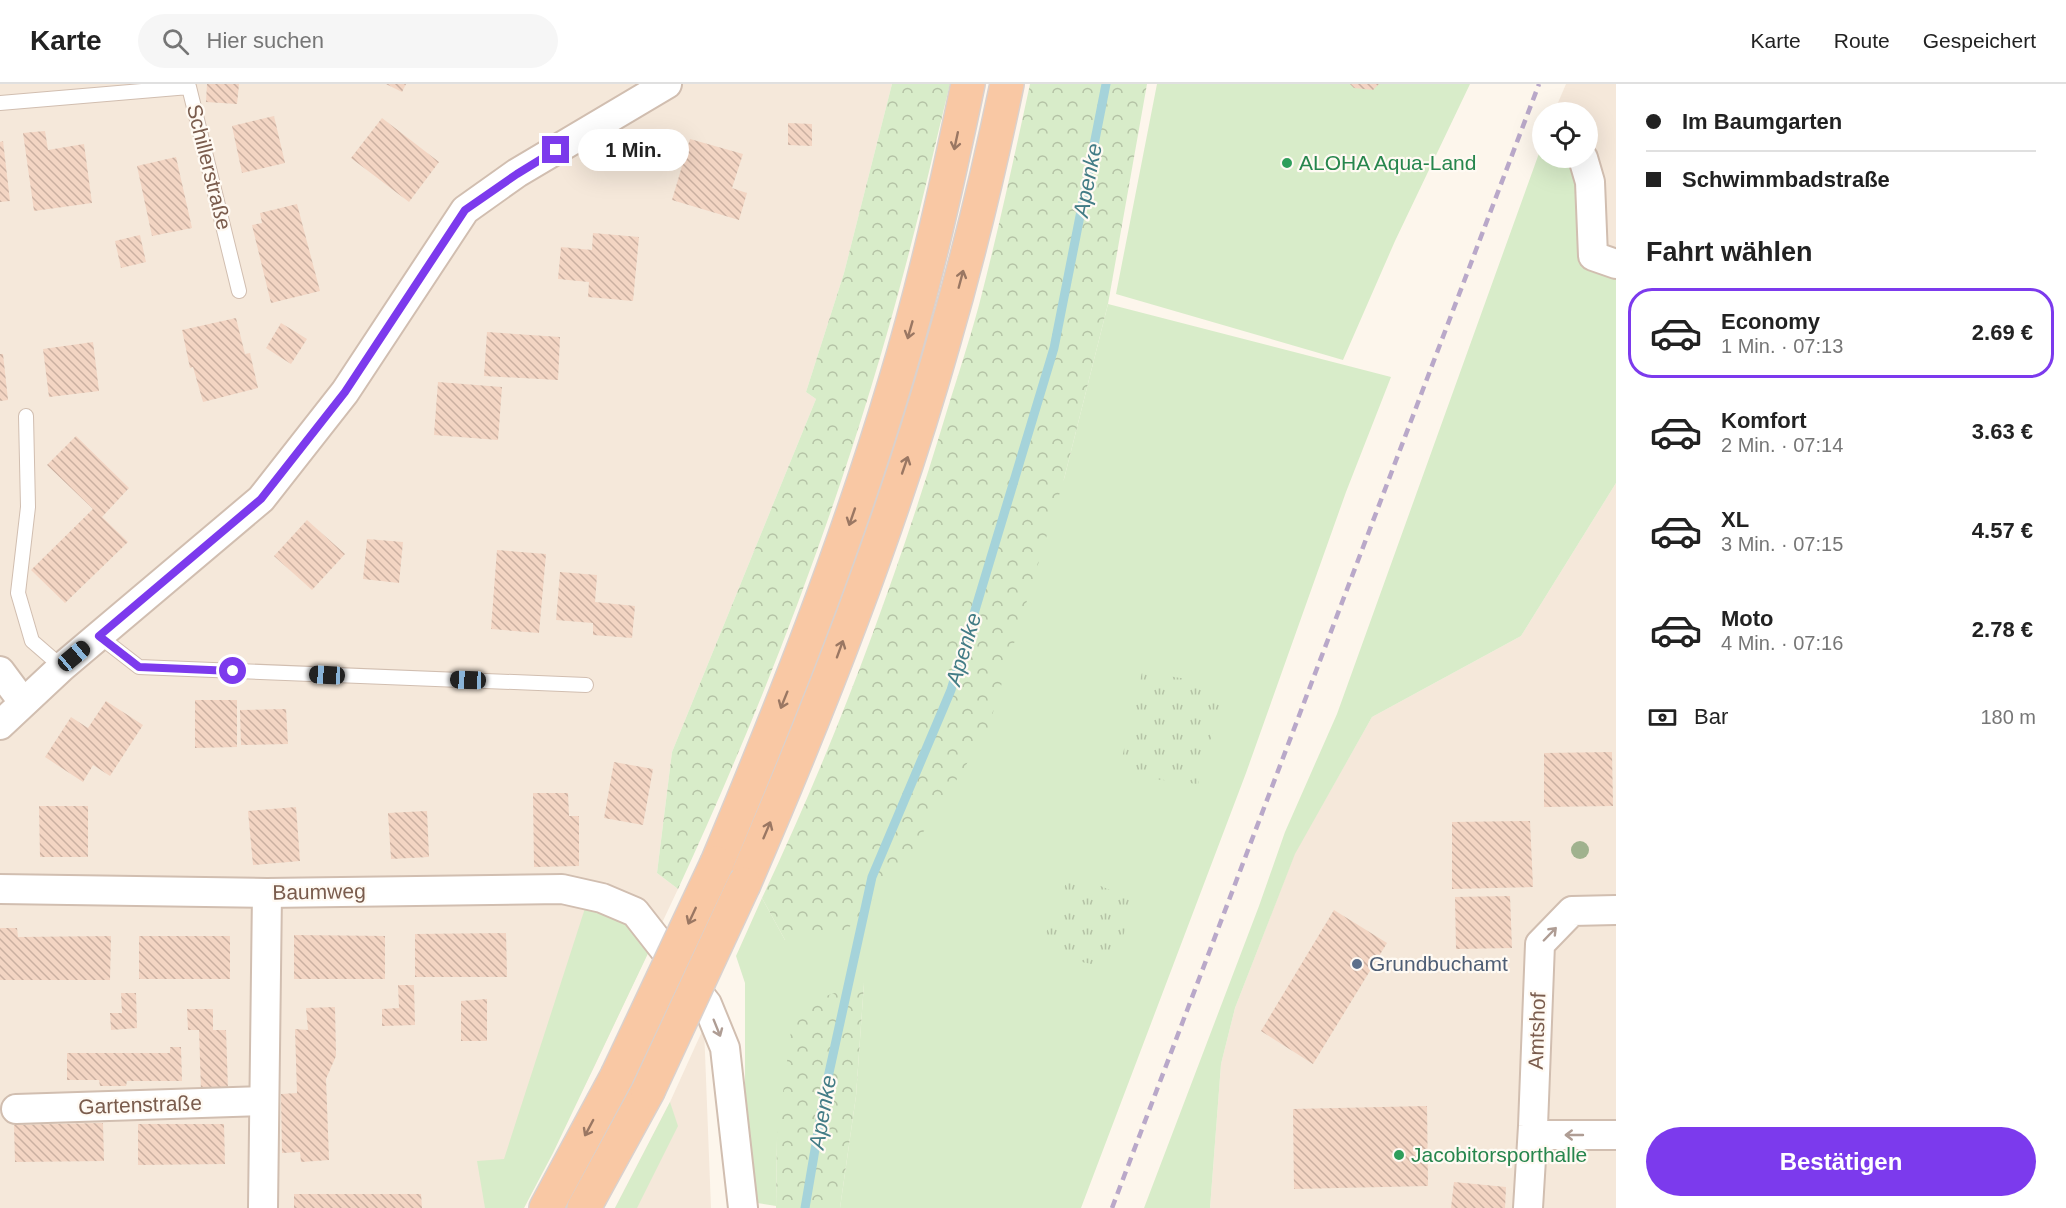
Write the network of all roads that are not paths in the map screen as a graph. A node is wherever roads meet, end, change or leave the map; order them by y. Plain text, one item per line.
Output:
1 (667, 84) edge
2 (969, 84) edge
3 (1007, 84) edge
4 (0, 103) edge
5 (1586, 168) edge
6 (1616, 264) edge
7 (240, 291) dead end
8 (26, 416) dead end
9 (99, 636) junction
10 (62, 667) junction
11 (0, 671) edge
12 (586, 685) dead end
13 (23, 702) junction
14 (0, 725) edge
15 (0, 889) edge
16 (267, 893) junction
17 (1616, 910) edge
18 (263, 1101) junction
19 (16, 1109) dead end
20 (1533, 1135) junction
21 (1616, 1135) edge
22 (263, 1208) edge
23 (546, 1208) edge
24 (584, 1208) edge
25 (743, 1208) edge
26 (1528, 1208) edge

1 - 9 street
2 -> 23 highway, bridge
24 -> 3 highway, bridge
4 - 7 lane, Schillerstraße
5 - 6 street
8 - 10 lane
9 - 10 street
9 - 12 lane
10 - 13 street
11 - 13 street
13 - 14 street
15 - 16 street, Baumweg
16 - 18 street
16 -> 25 street, Baumweg
20 -> 17 street, Amtshof
18 - 19 street, Gartenstraße
18 - 22 street
21 -> 20 street
20 - 26 street, Amtshof

